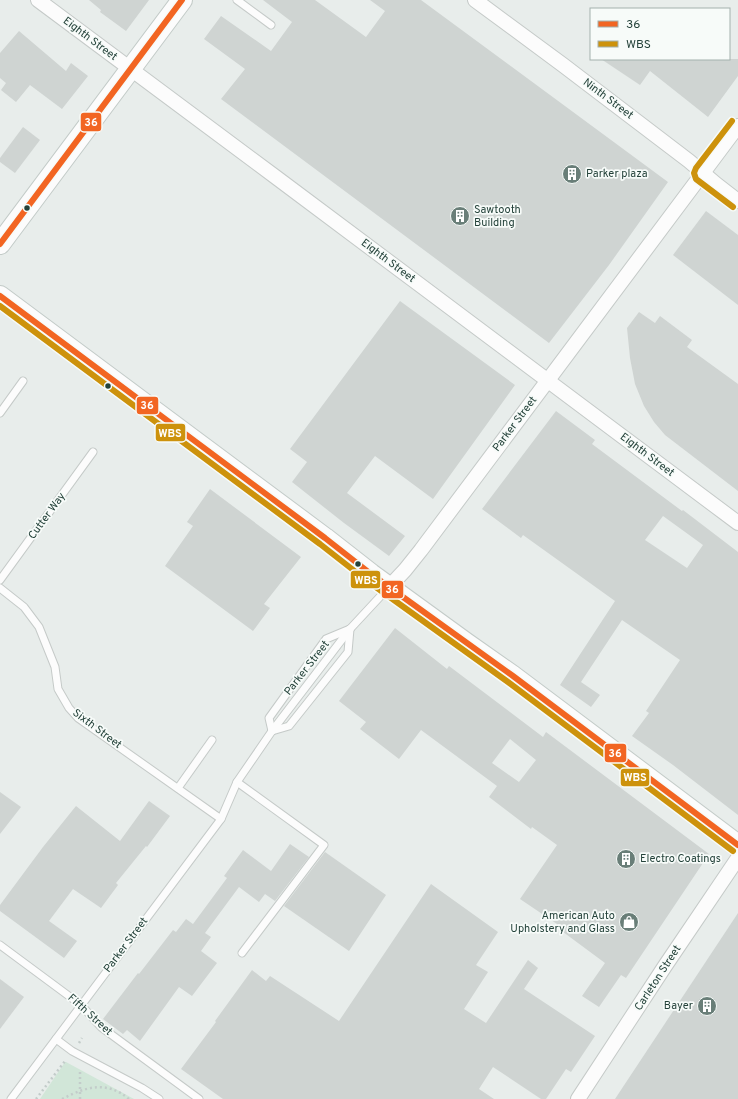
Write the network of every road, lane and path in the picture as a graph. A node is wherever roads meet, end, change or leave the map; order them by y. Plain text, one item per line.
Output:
1 (38, 0) edge
2 (182, 0) edge
3 (237, 0) edge
4 (475, 0) edge
5 (271, 25) dead end
6 (130, 69) junction
7 (738, 126) edge
8 (702, 173) junction
9 (738, 201) edge
10 (0, 244) edge
11 (0, 296) edge
12 (23, 381) dead end
13 (548, 381) junction
14 (0, 413) edge
15 (93, 452) dead end
16 (738, 523) edge
17 (0, 580) edge
18 (389, 587) junction
19 (0, 588) edge
20 (350, 629) junction
21 (272, 731) junction
22 (212, 740) dead end
23 (237, 782) junction
24 (178, 788) junction
25 (221, 818) junction
26 (738, 845) edge
27 (738, 858) edge
28 (0, 945) edge
29 (242, 954) dead end
30 (81, 1005) junction
31 (82, 1038) dead end
32 (56, 1039) junction
33 (72, 1051) junction
34 (80, 1068) dead end
35 (80, 1091) junction
36 (11, 1099) edge
37 (36, 1099) edge
38 (62, 1099) edge
39 (80, 1099) edge
40 (129, 1099) edge
41 (159, 1099) edge
42 (199, 1099) edge
43 (578, 1099) edge

1 - 6 street, Eighth Street
2 - 6 street
3 - 5 lane
4 - 8 street, Ninth Street
6 - 10 street
6 - 13 street, Eighth Street
7 - 8 street, Parker Street
8 - 9 street, Ninth Street
8 - 13 street, Parker Street
11 - 18 street
12 - 14 lane
13 - 16 street, Eighth Street
13 - 18 street, Parker Street
15 - 17 lane, Cutter Way
18 - 20 lane, Parker Street
18 - 26 street
19 - 24 lane, Sixth Street
20 - 21 lane
20 - 21 lane
20 - 21 lane, Parker Street
21 - 23 lane, Parker Street
22 - 24 lane
23 - 25 lane, Parker Street
23 - 29 lane
24 - 25 lane, Sixth Street
25 - 30 lane, Parker Street
27 - 43 street, Carleton Street
28 - 30 lane, Fifth Street
30 - 32 lane, Parker Street
30 - 42 lane, Fifth Street
31 - 33 path
32 - 33 lane
32 - 36 lane, Parker Street
33 - 37 path
33 - 41 lane
34 - 35 path
35 - 38 path
35 - 39 path
35 - 40 path

